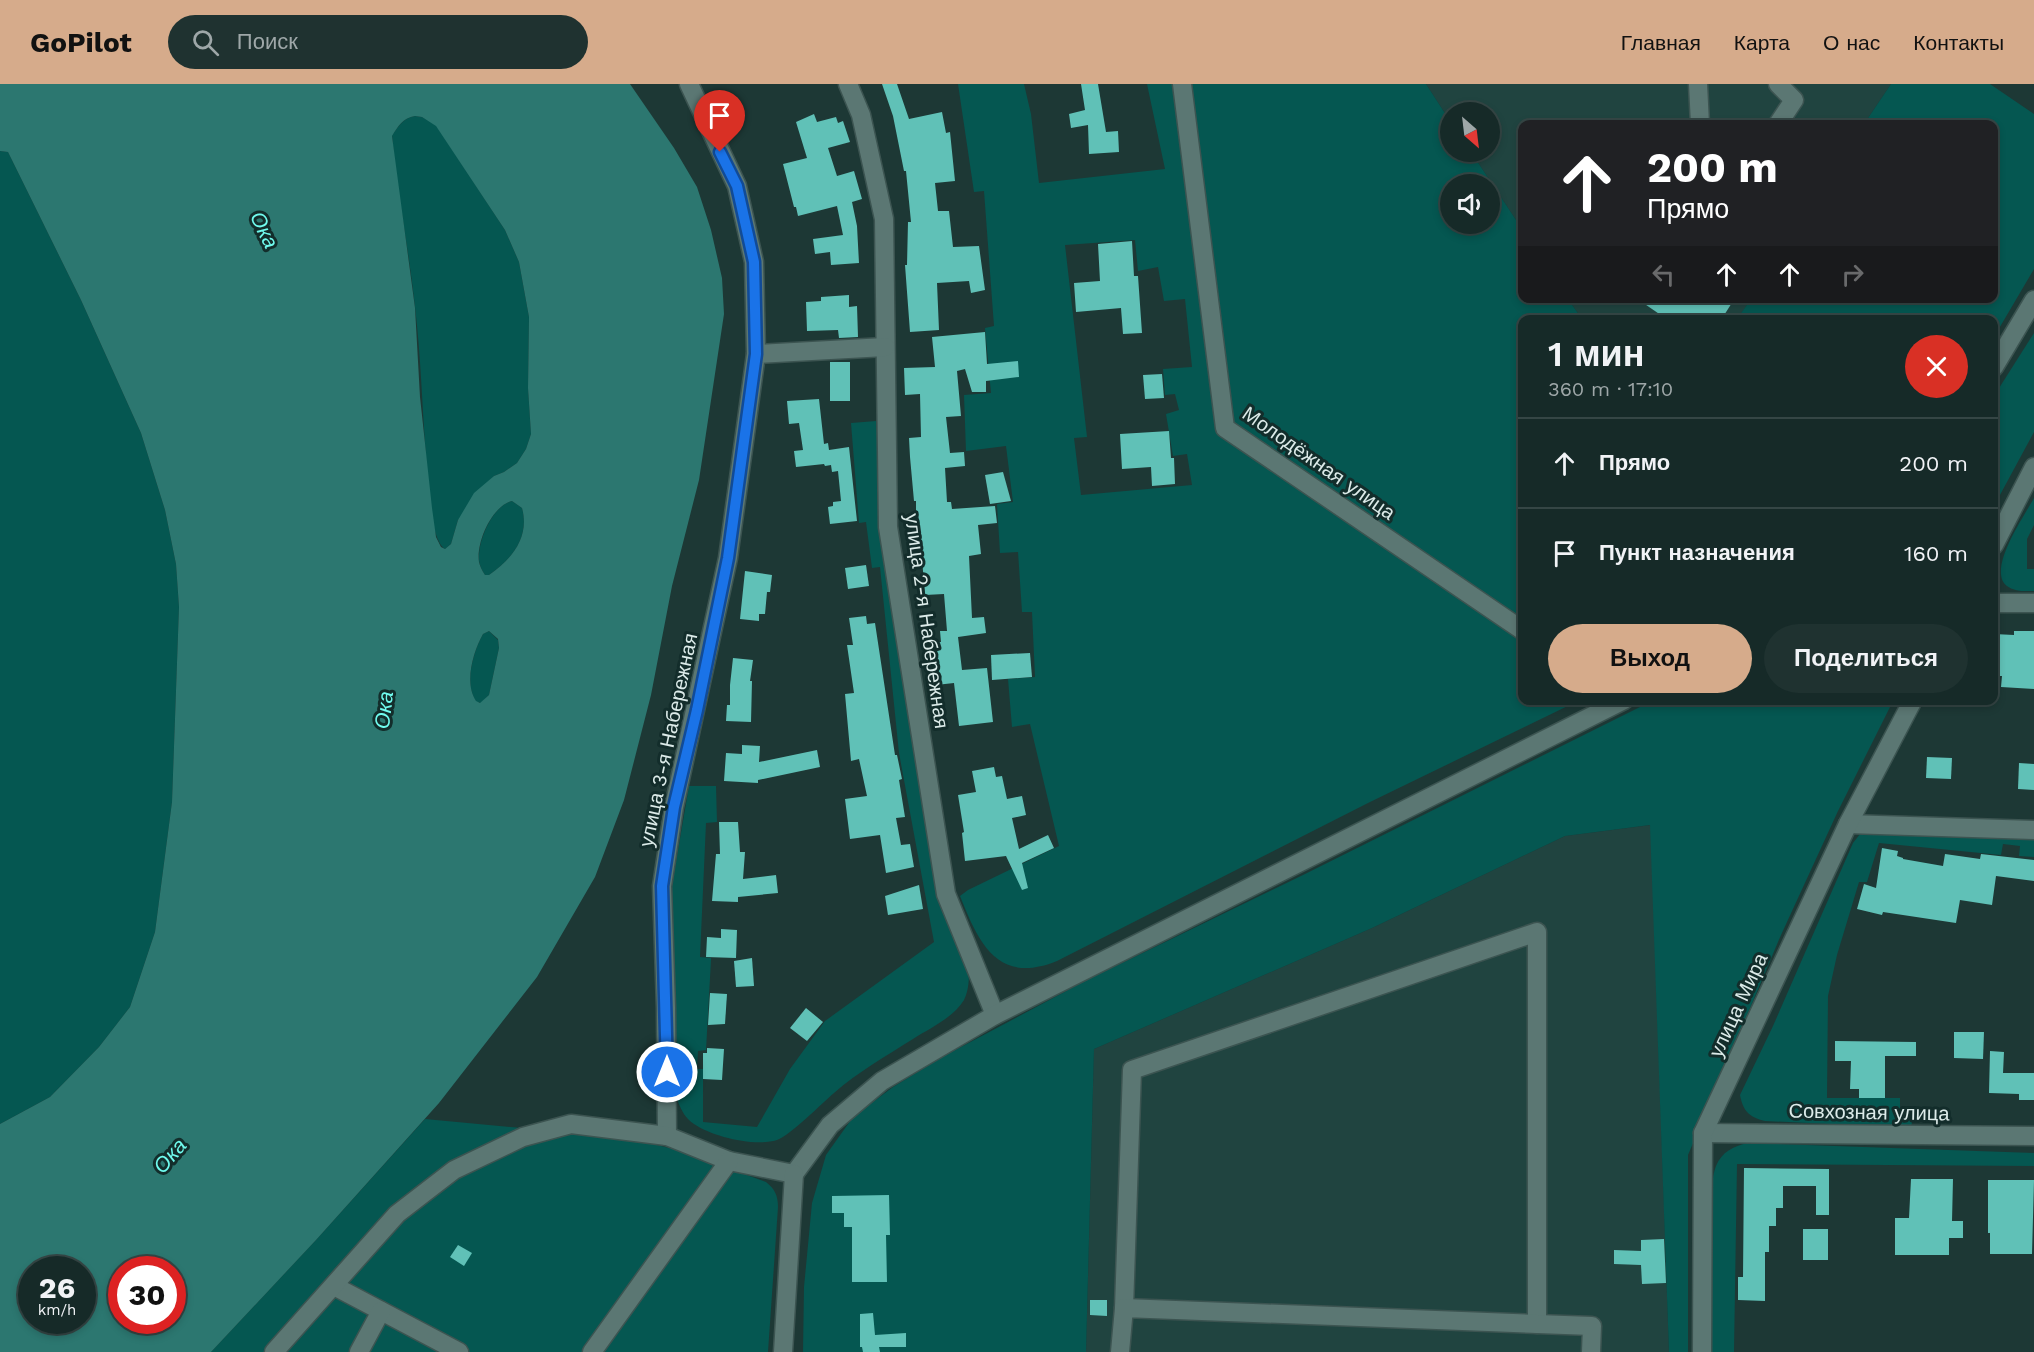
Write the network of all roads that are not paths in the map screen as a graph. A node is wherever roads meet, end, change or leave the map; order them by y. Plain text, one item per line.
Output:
1 (689, 84) edge
2 (848, 84) edge
3 (1182, 84) edge
4 (1698, 84) edge
5 (1778, 84) edge
6 (1700, 120) edge
7 (1781, 120) edge
8 (2034, 300) edge
9 (885, 346) junction
10 (756, 354) junction
11 (1998, 360) edge
12 (2034, 467) edge
13 (1998, 537) edge
14 (1998, 603) edge
15 (2034, 603) edge
16 (1518, 627) edge
17 (1614, 705) edge
18 (1909, 705) edge
19 (1848, 824) junction
20 (2034, 830) edge
21 (995, 1015) junction
22 (1703, 1133) junction
23 (667, 1136) junction
24 (2034, 1136) edge
25 (729, 1161) junction
26 (794, 1174) junction
27 (334, 1286) junction
28 (1124, 1308) junction
29 (381, 1311) junction
30 (1537, 1324) junction
31 (274, 1352) edge
32 (359, 1352) edge
33 (459, 1352) edge
34 (592, 1352) edge
35 (783, 1352) edge
36 (1120, 1352) edge
37 (1591, 1352) edge
38 (1702, 1352) edge

1 - 10 street, улица 3-я Набережная
2 - 9 street, улица 2-я Набережная
3 - 16 street, Молодёжная улица
4 - 6 street
5 - 7 street
8 - 11 street
9 - 10 street
9 - 21 street, улица 2-я Набережная
10 - 23 street, улица 3-я Набережная
12 - 13 street
14 - 15 street
17 - 21 street
18 - 19 street, улица Мира
19 - 20 street
19 - 22 street, улица Мира
21 - 26 street
22 - 24 street, Совхозная улица
22 - 38 street, улица Мира
23 - 25 street
23 - 27 street
25 - 26 street
25 - 34 street
26 - 35 street
27 - 29 street
27 - 31 street
28 - 30 street
28 - 30 street
28 - 36 street
29 - 32 street
29 - 33 street
30 - 37 street

